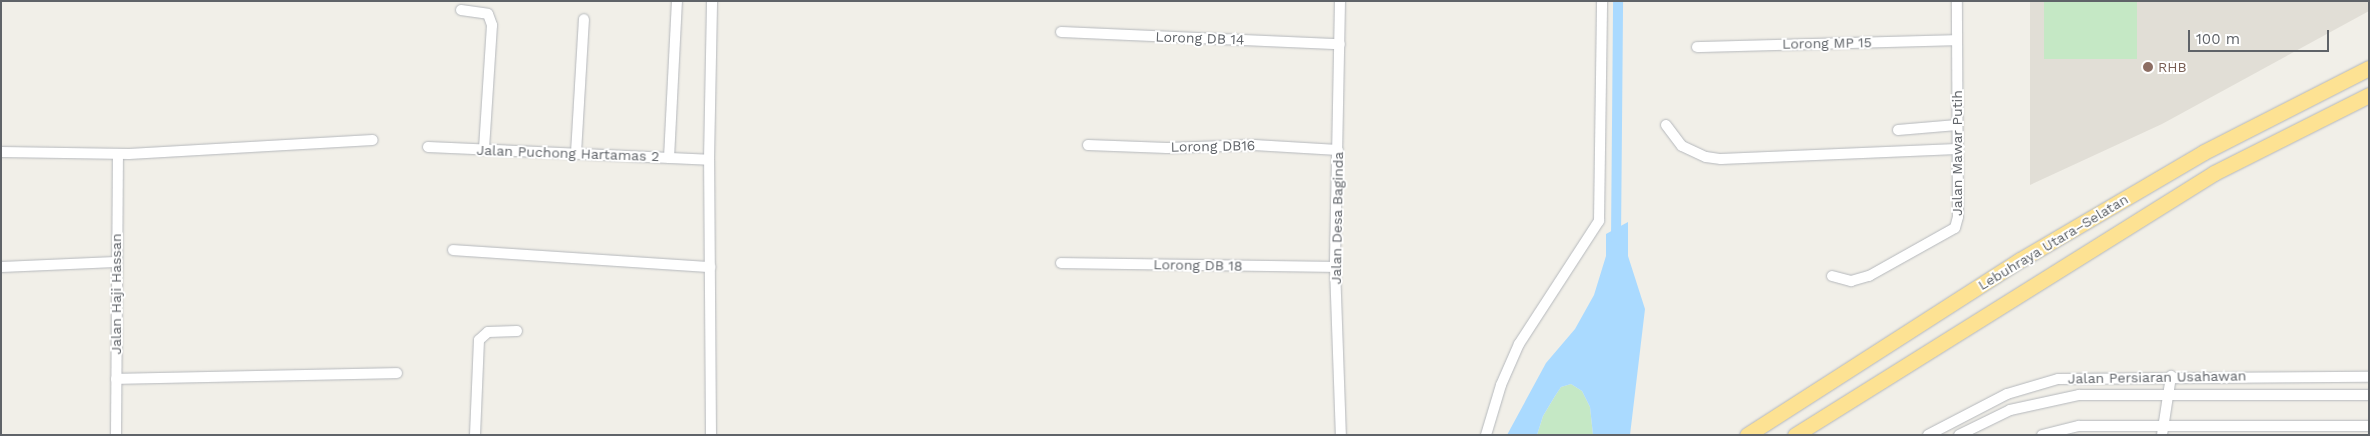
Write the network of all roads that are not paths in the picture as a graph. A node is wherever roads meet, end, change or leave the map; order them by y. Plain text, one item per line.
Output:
1 (678, 1) edge
2 (712, 1) edge
3 (1340, 1) edge
4 (1602, 1) edge
5 (1957, 1) edge
6 (461, 10) dead end
7 (584, 19) dead end
8 (1061, 32) dead end
9 (1957, 40) junction
10 (1340, 44) junction
11 (1697, 47) dead end
12 (2369, 68) edge
13 (2369, 95) edge
14 (1666, 125) dead end
15 (1957, 125) junction
16 (1898, 130) dead end
17 (373, 140) dead end
18 (1088, 145) dead end
19 (428, 148) dead end
20 (1957, 149) junction
21 (484, 150) junction
22 (1338, 150) junction
23 (1, 152) edge
24 (118, 154) junction
25 (576, 154) junction
26 (669, 158) junction
27 (709, 160) junction
28 (453, 250) dead end
29 (116, 262) junction
30 (1061, 263) dead end
31 (1, 267) edge
32 (710, 267) junction
33 (1335, 267) junction
34 (1832, 276) dead end
35 (517, 331) dead end
36 (397, 373) dead end
37 (2171, 376) junction
38 (2369, 377) edge
39 (116, 379) junction
40 (2369, 395) edge
41 (2166, 396) junction
42 (2369, 426) edge
43 (2162, 430) edge
44 (1342, 434) edge
45 (116, 435) edge
46 (474, 435) edge
47 (711, 435) edge
48 (1486, 435) edge
49 (1748, 435) edge
50 (1795, 435) edge
51 (1928, 435) edge
52 (1959, 435) edge
53 (2042, 435) edge

1 - 26 street
2 - 27 street
3 - 10 street, Jalan Desa Baginda
4 - 48 street
5 - 9 street, Jalan Mawar Putih
6 - 21 street
7 - 25 street
8 - 10 street, Lorong DB 14
9 - 11 street, Lorong MP 15
9 - 15 street, Jalan Mawar Putih
10 - 22 street, Jalan Desa Baginda
12 - 49 highway, Lebuhraya Utara–Selatan
13 - 50 highway, Lebuhraya Utara–Selatan
14 - 20 street
15 - 16 street
15 - 20 street, Jalan Mawar Putih
17 - 24 street
18 - 22 street, Lorong DB16
19 - 21 street, Jalan Puchong Hartamas 2
20 - 34 street, Jalan Mawar Putih
21 - 25 street, Jalan Puchong Hartamas 2
22 - 33 street, Jalan Desa Baginda
23 - 24 street
24 - 29 street, Jalan Haji Hassan
25 - 26 street, Jalan Puchong Hartamas 2
26 - 27 street, Jalan Puchong Hartamas 2
27 - 32 street
28 - 32 street
29 - 31 street
29 - 39 street, Jalan Haji Hassan
30 - 33 street, Lorong DB 18
32 - 47 street
33 - 44 street, Jalan Desa Baginda
35 - 46 street
36 - 39 street
37 - 38 street, Jalan Persiaran Usahawan
37 - 41 street
37 - 51 street, Jalan Persiaran Usahawan
39 - 45 street, Jalan Haji Hassan
40 - 41 street, Jalan Persiaran Usahawan
41 - 43 street
41 - 52 street, Jalan Persiaran Usahawan
42 - 43 street
43 - 53 street

